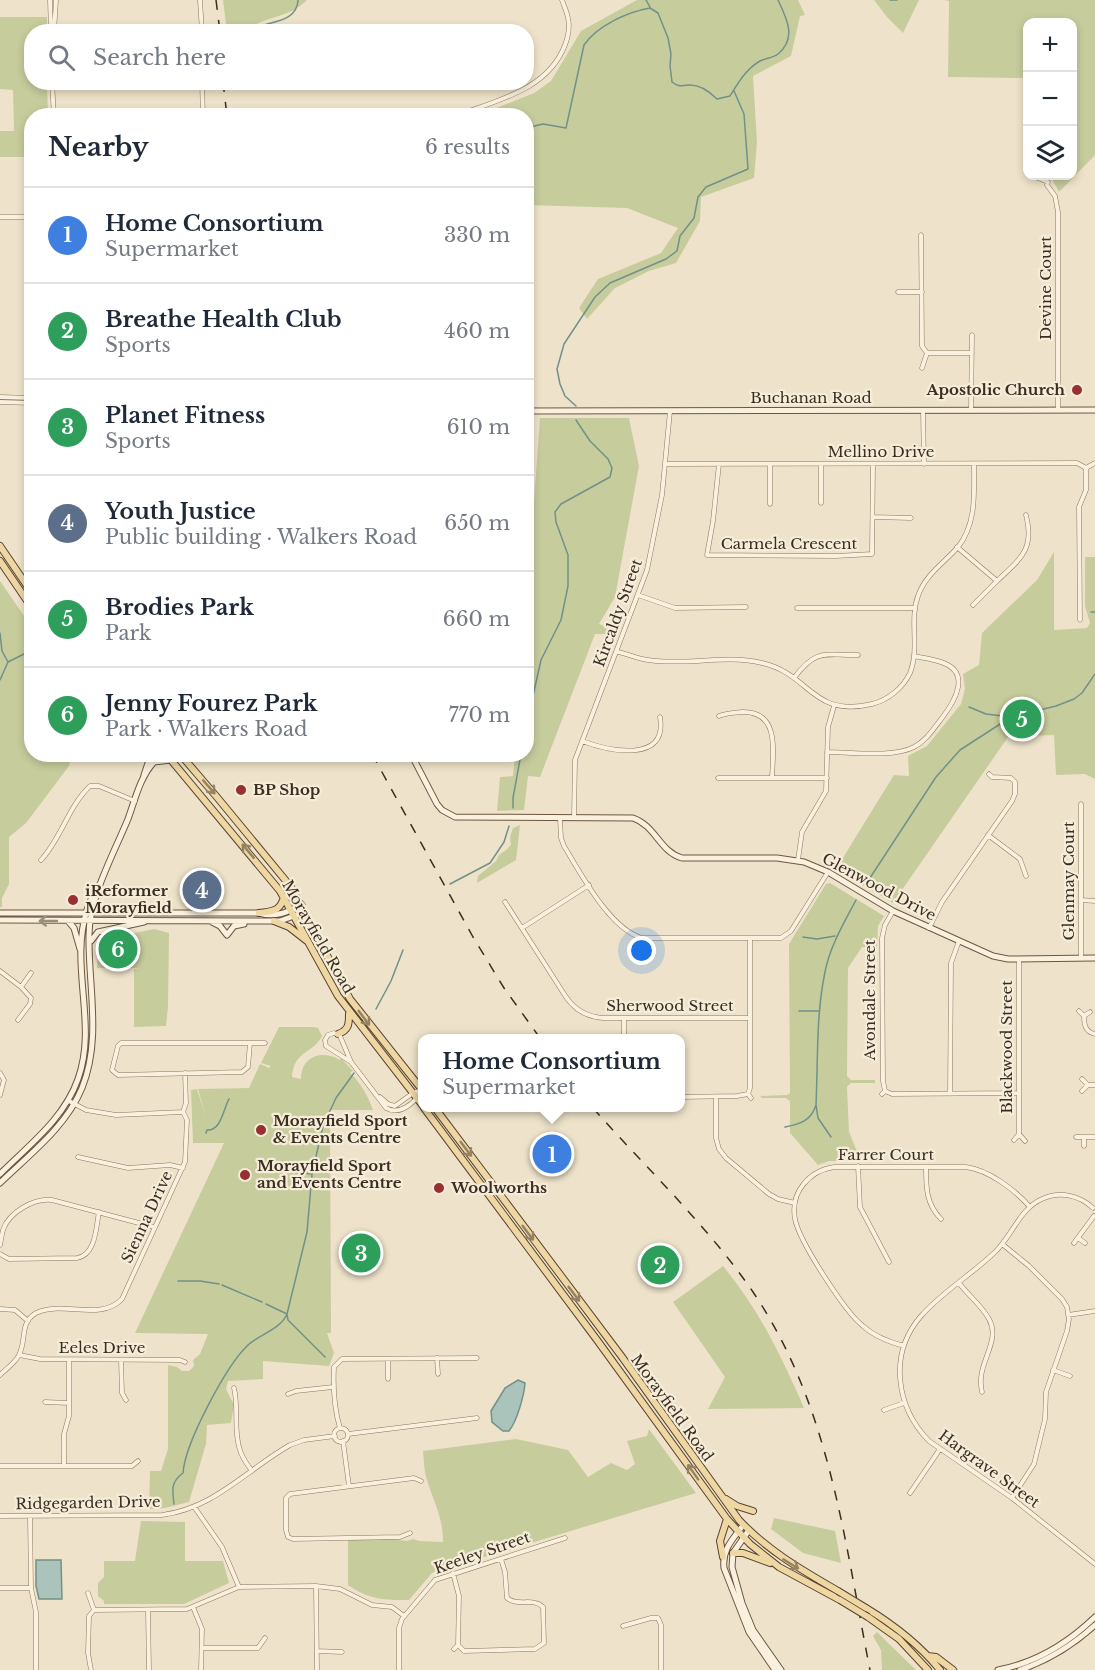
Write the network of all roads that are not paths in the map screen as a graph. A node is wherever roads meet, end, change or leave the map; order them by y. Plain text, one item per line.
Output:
1 (50, 0) edge
2 (56, 0) edge
3 (200, 0) edge
4 (562, 0) edge
5 (52, 24) edge
6 (54, 24) edge
7 (202, 24) edge
8 (534, 84) edge
9 (52, 90) edge
10 (202, 90) edge
11 (521, 90) edge
12 (54, 108) edge
13 (203, 108) edge
14 (476, 108) edge
15 (1043, 180) edge
16 (24, 215) edge
17 (0, 216) edge
18 (921, 235) dead end
19 (898, 292) dead end
20 (922, 292) junction
21 (972, 335) dead end
22 (927, 353) junction
23 (972, 353) junction
24 (922, 368) dead end
25 (0, 397) edge
26 (24, 398) edge
27 (0, 402) edge
28 (24, 403) edge
29 (923, 410) junction
30 (971, 410) junction
31 (1058, 410) junction
32 (1095, 410) edge
33 (534, 411) edge
34 (670, 411) junction
35 (1095, 463) edge
36 (666, 464) junction
37 (719, 464) junction
38 (770, 464) junction
39 (821, 464) junction
40 (873, 464) junction
41 (924, 464) junction
42 (974, 464) junction
43 (1086, 468) junction
44 (821, 503) dead end
45 (770, 504) dead end
46 (1026, 515) dead end
47 (873, 518) junction
48 (911, 518) dead end
49 (0, 546) edge
50 (957, 547) junction
51 (0, 561) edge
52 (24, 581) edge
53 (997, 581) junction
54 (638, 595) junction
55 (24, 596) edge
56 (973, 605) dead end
57 (746, 607) dead end
58 (797, 608) dead end
59 (915, 608) junction
60 (1080, 620) dead end
61 (618, 652) junction
62 (858, 655) dead end
63 (914, 656) junction
64 (794, 678) junction
65 (834, 706) junction
66 (719, 716) dead end
67 (660, 717) dead end
68 (582, 741) junction
69 (827, 752) junction
70 (148, 762) edge
71 (154, 762) edge
72 (172, 762) edge
73 (187, 762) edge
74 (415, 762) edge
75 (989, 774) dead end
76 (143, 778) junction
77 (718, 778) dead end
78 (772, 778) junction
79 (827, 778) junction
80 (135, 801) junction
81 (1081, 804) dead end
82 (560, 818) junction
83 (574, 818) junction
84 (988, 835) junction
85 (41, 860) dead end
86 (798, 860) junction
87 (828, 872) junction
88 (1026, 876) dead end
89 (590, 885) junction
90 (284, 897) junction
91 (1081, 900) junction
92 (1095, 901) edge
93 (505, 902) dead end
94 (304, 908) junction
95 (292, 910) junction
96 (893, 911) junction
97 (0, 913) edge
98 (89, 913) junction
99 (259, 913) junction
100 (295, 917) junction
101 (0, 920) edge
102 (9, 920) junction
103 (68, 921) junction
104 (87, 921) junction
105 (146, 921) junction
106 (209, 921) junction
107 (257, 921) junction
108 (274, 921) junction
109 (0, 924) edge
110 (929, 927) junction
111 (522, 928) junction
112 (750, 939) junction
113 (959, 941) junction
114 (309, 942) junction
115 (89, 945) junction
116 (80, 950) junction
117 (1081, 958) junction
118 (1095, 958) edge
119 (1019, 959) junction
120 (0, 971) edge
121 (31, 973) dead end
122 (21, 987) junction
123 (1078, 1011) dead end
124 (349, 1012) junction
125 (1090, 1012) dead end
126 (1084, 1016) junction
127 (624, 1018) junction
128 (750, 1018) junction
129 (18, 1020) dead end
130 (624, 1034) edge
131 (1095, 1034) edge
132 (340, 1037) junction
133 (250, 1043) junction
134 (265, 1043) dead end
135 (332, 1050) junction
136 (351, 1062) junction
137 (0, 1073) edge
138 (185, 1073) junction
139 (1082, 1079) dead end
140 (418, 1085) edge
141 (1088, 1085) junction
142 (1095, 1085) edge
143 (1082, 1091) dead end
144 (1019, 1093) junction
145 (418, 1094) edge
146 (950, 1094) junction
147 (0, 1095) edge
148 (415, 1096) junction
149 (685, 1096) edge
150 (716, 1096) junction
151 (418, 1100) edge
152 (72, 1102) junction
153 (183, 1112) junction
154 (428, 1112) edge
155 (439, 1112) edge
156 (1020, 1134) junction
157 (1076, 1137) dead end
158 (1084, 1137) junction
159 (1095, 1137) edge
160 (1014, 1140) dead end
161 (1025, 1141) dead end
162 (1084, 1146) dead end
163 (78, 1157) dead end
164 (858, 1167) junction
165 (926, 1167) junction
166 (183, 1168) junction
167 (0, 1174) edge
168 (0, 1183) edge
169 (795, 1203) junction
170 (1030, 1207) junction
171 (1094, 1207) edge
172 (99, 1212) junction
173 (1095, 1216) edge
174 (941, 1219) dead end
175 (154, 1227) junction
176 (1078, 1238) junction
177 (1074, 1243) dead end
178 (1085, 1243) dead end
179 (1002, 1244) junction
180 (0, 1245) edge
181 (0, 1254) edge
182 (889, 1262) dead end
183 (959, 1283) junction
184 (0, 1309) edge
185 (1095, 1311) edge
186 (1068, 1315) junction
187 (28, 1321) junction
188 (904, 1346) junction
189 (19, 1355) junction
190 (437, 1358) junction
191 (477, 1358) dead end
192 (388, 1359) junction
193 (69, 1360) junction
194 (121, 1360) junction
195 (185, 1362) dead end
196 (1053, 1370) junction
197 (438, 1374) dead end
198 (0, 1375) edge
199 (1070, 1376) dead end
200 (388, 1379) dead end
201 (333, 1387) junction
202 (234, 1388) dead end
203 (982, 1392) dead end
204 (288, 1394) dead end
205 (126, 1400) dead end
206 (45, 1402) dead end
207 (69, 1403) junction
208 (904, 1403) junction
209 (884, 1410) dead end
210 (477, 1418) dead end
211 (340, 1428) junction
212 (348, 1434) junction
213 (335, 1436) junction
214 (343, 1441) junction
215 (940, 1449) junction
216 (138, 1461) dead end
217 (0, 1466) edge
218 (64, 1466) junction
219 (252, 1471) junction
220 (421, 1481) dead end
221 (349, 1486) junction
222 (910, 1493) dead end
223 (720, 1495) junction
224 (1012, 1498) junction
225 (195, 1508) junction
226 (753, 1511) dead end
227 (30, 1515) junction
228 (0, 1516) edge
229 (727, 1519) junction
230 (744, 1524) junction
231 (749, 1530) junction
232 (738, 1531) junction
233 (410, 1533) dead end
234 (744, 1537) junction
235 (565, 1538) dead end
236 (734, 1552) junction
237 (723, 1557) junction
238 (501, 1559) junction
239 (1095, 1564) edge
240 (779, 1567) junction
241 (453, 1573) junction
242 (316, 1586) junction
243 (239, 1587) junction
244 (0, 1588) edge
245 (31, 1588) junction
246 (88, 1593) dead end
247 (193, 1607) junction
248 (94, 1610) junction
249 (148, 1610) junction
250 (404, 1616) junction
251 (1095, 1617) edge
252 (1095, 1625) edge
253 (623, 1626) dead end
254 (265, 1638) dead end
255 (458, 1645) junction
256 (202, 1648) junction
257 (454, 1649) dead end
258 (316, 1651) junction
259 (342, 1652) dead end
260 (928, 1656) junction
261 (36, 1670) edge
262 (91, 1670) edge
263 (149, 1670) edge
264 (201, 1670) edge
265 (317, 1670) edge
266 (399, 1670) edge
267 (662, 1670) edge
268 (775, 1670) edge
269 (781, 1670) edge
270 (928, 1670) edge
271 (940, 1670) edge
272 (953, 1670) edge
273 (998, 1670) edge
274 (1020, 1670) edge

1 - 5 street
2 - 6 street
3 - 7 street
4 - 8 street
9 - 12 street
10 - 13 street
11 - 14 street
15 - 31 street, Devine Court
16 - 17 street
18 - 20 street
19 - 20 street
20 - 22 street
21 - 23 street
22 - 23 street
22 - 24 street
23 - 30 street
25 - 26 street
27 - 28 street
29 - 30 main road, Buchanan Road
29 - 34 main road, Buchanan Road
29 - 41 street
30 - 31 main road, Buchanan Road
31 - 32 main road, Buchanan Road
33 - 34 main road, Buchanan Road
34 - 36 street, Kircaldy Street
35 - 43 street
36 - 37 street, Mellino Drive
36 - 54 street, Kircaldy Street
37 - 38 street, Mellino Drive
37 - 47 street, Carmela Crescent
38 - 39 street, Mellino Drive
38 - 45 street
39 - 40 street, Mellino Drive
39 - 44 street
40 - 41 street, Mellino Drive
40 - 47 street, Carmela Crescent
41 - 42 street, Mellino Drive
42 - 43 street, Mellino Drive
42 - 50 street
43 - 60 street
46 - 53 street
47 - 48 street
49 - 52 main road
50 - 53 street
50 - 59 street
51 - 55 main road
53 - 56 street
54 - 57 street
54 - 61 street, Kircaldy Street
58 - 59 street
59 - 63 street
61 - 64 street
61 - 68 street, Kircaldy Street
62 - 64 street
63 - 65 street
63 - 69 street
64 - 65 street
65 - 69 street
66 - 78 street
67 - 68 street
68 - 83 street, Kircaldy Street
69 - 79 street
70 - 76 main road
71 - 76 main road
90 -> 72 main road, Morayfield Road
73 -> 94 main road, Morayfield Road
74 - 82 main road, Glenwood Drive
75 - 84 street
76 - 80 main road
77 - 78 street
78 - 79 street
79 - 86 street
80 - 85 street
80 - 98 main road
81 - 91 street, Glenmay Court
82 - 83 main road, Glenwood Drive
82 - 89 street
83 - 86 main road, Glenwood Drive
84 - 88 street
84 - 110 street
86 - 87 main road, Glenwood Drive
87 - 96 main road, Glenwood Drive
87 - 112 street
89 - 111 street
89 - 112 street
90 - 95 main road, Morayfield Road
90 - 99 main road
91 - 92 street
91 - 117 street, Glenmay Court
93 - 111 street, Sherwood Street
94 - 95 main road
94 - 100 main road
94 -> 140 main road, Morayfield Road
95 - 99 main road
95 - 100 main road, Morayfield Road
96 - 110 main road, Glenwood Drive
96 - 146 street, Avondale Street
97 - 98 main road
98 - 99 main road
98 - 104 main road
100 - 108 main road
100 - 114 main road, Morayfield Road
101 - 102 main road
103 -> 102 main road
102 - 109 main road
103 - 104 main road
103 - 116 main road
104 - 105 main road
104 - 115 main road
104 - 116 main road
105 - 106 main road
105 - 115 main road
106 - 107 main road
106 - 107 main road
107 - 108 main road
108 - 114 main road
110 - 113 main road, Glenwood Drive
111 - 127 street, Sherwood Street
112 - 128 street
113 - 119 main road, Glenwood Drive
113 - 146 street
114 - 124 main road, Morayfield Road
115 - 152 main road
116 - 152 main road
117 - 118 main road, Glenwood Drive
117 - 119 main road, Glenwood Drive
119 - 144 street, Blackwood Street
120 - 122 street
121 - 122 street
122 - 129 street
123 - 126 street
124 - 132 main road
124 - 148 main road, Morayfield Road
125 - 126 street
126 - 131 street
127 - 128 street, Sherwood Street
127 - 130 street
128 - 150 street
132 - 135 street
132 - 135 street
132 - 136 street
133 - 134 street
133 - 138 street
133 - 138 street
135 - 136 street
136 - 148 street
137 - 147 street
138 - 153 street, Sienna Drive
139 - 141 street
141 - 142 street
141 - 143 street
144 - 146 street, Avondale Street
144 - 156 street, Blackwood Street
145 - 148 street
148 - 151 main road, Morayfield Road
149 - 150 street
150 - 169 street
152 - 153 street
152 - 167 main road
152 - 168 main road
153 - 166 street, Sienna Drive
229 -> 154 main road, Morayfield Road
155 -> 223 main road, Morayfield Road
156 - 160 street, Blackwood Street
156 - 161 street, Blackwood Street
157 - 158 street
158 - 159 street
158 - 162 street
163 - 166 street
164 - 165 street, Farrer Court
164 - 169 street, Farrer Court
164 - 182 street
165 - 170 street, Farrer Court
165 - 174 street
166 - 175 street, Sienna Drive
169 - 188 street
170 - 171 street
170 - 179 street, Hargrave Street
171 - 173 street
172 - 175 street
172 - 180 street
172 - 181 street
173 - 176 street
175 - 187 street, Sienna Drive
176 - 177 street
176 - 178 street
179 - 183 street, Hargrave Street
179 - 186 street
183 - 188 street, Hargrave Street
183 - 203 street
184 - 187 street
185 - 186 street
186 - 196 street
187 - 189 street
188 - 208 street, Hargrave Street
189 - 193 street, Eeles Drive
189 - 198 street
190 - 191 street
190 - 192 street
190 - 197 street
192 - 200 street
192 - 201 street
193 - 194 street, Eeles Drive
193 - 207 street
194 - 195 street, Eeles Drive
194 - 205 street
196 - 199 street
196 - 224 street
201 - 204 street
201 - 211 street
202 - 219 street
206 - 207 street
207 - 218 street
208 - 209 street
208 - 215 street, Hargrave Street
210 - 212 street
211 - 212 street
211 - 213 street
212 - 214 street
213 - 214 street
213 - 219 street, Ridgegarden Drive
214 - 221 street
215 - 222 street
215 - 224 street, Hargrave Street
216 - 218 street
217 - 218 street
219 - 225 street, Ridgegarden Drive
220 - 221 street
221 - 233 street
223 - 226 main road
223 - 230 main road, Morayfield Road
224 - 239 street, Hargrave Street
225 - 227 street, Ridgegarden Drive
225 - 243 street
227 - 228 street, Ridgegarden Drive
227 - 245 street
229 - 232 main road, Morayfield Road
229 - 237 main road
230 - 231 main road, Morayfield Road
230 - 232 main road
231 - 234 main road
231 -> 260 main road, Morayfield Road, bridge
232 - 234 main road, Morayfield Road
232 - 237 main road
234 - 236 main road
234 - 240 main road, Morayfield Road
235 - 238 street, Keeley Street
236 - 240 main road
236 - 269 main road
237 - 268 main road
238 - 241 street, Keeley Street
238 - 255 street
240 - 270 main road, Morayfield Road, bridge
241 - 250 street, Keeley Street
241 - 255 street
242 - 243 street
242 - 250 street
242 - 258 street
243 - 247 street
244 - 245 street
245 - 261 street
246 - 248 street
247 - 249 street
247 - 256 street
248 - 249 street
248 - 262 street
249 - 263 street
250 - 266 street, Keeley Street
251 - 273 main road
252 - 274 main road
253 - 267 street
254 - 256 street
255 - 257 street
256 - 264 street
258 - 259 street
258 - 265 street
260 - 271 main road, Morayfield Road
260 - 272 main road

